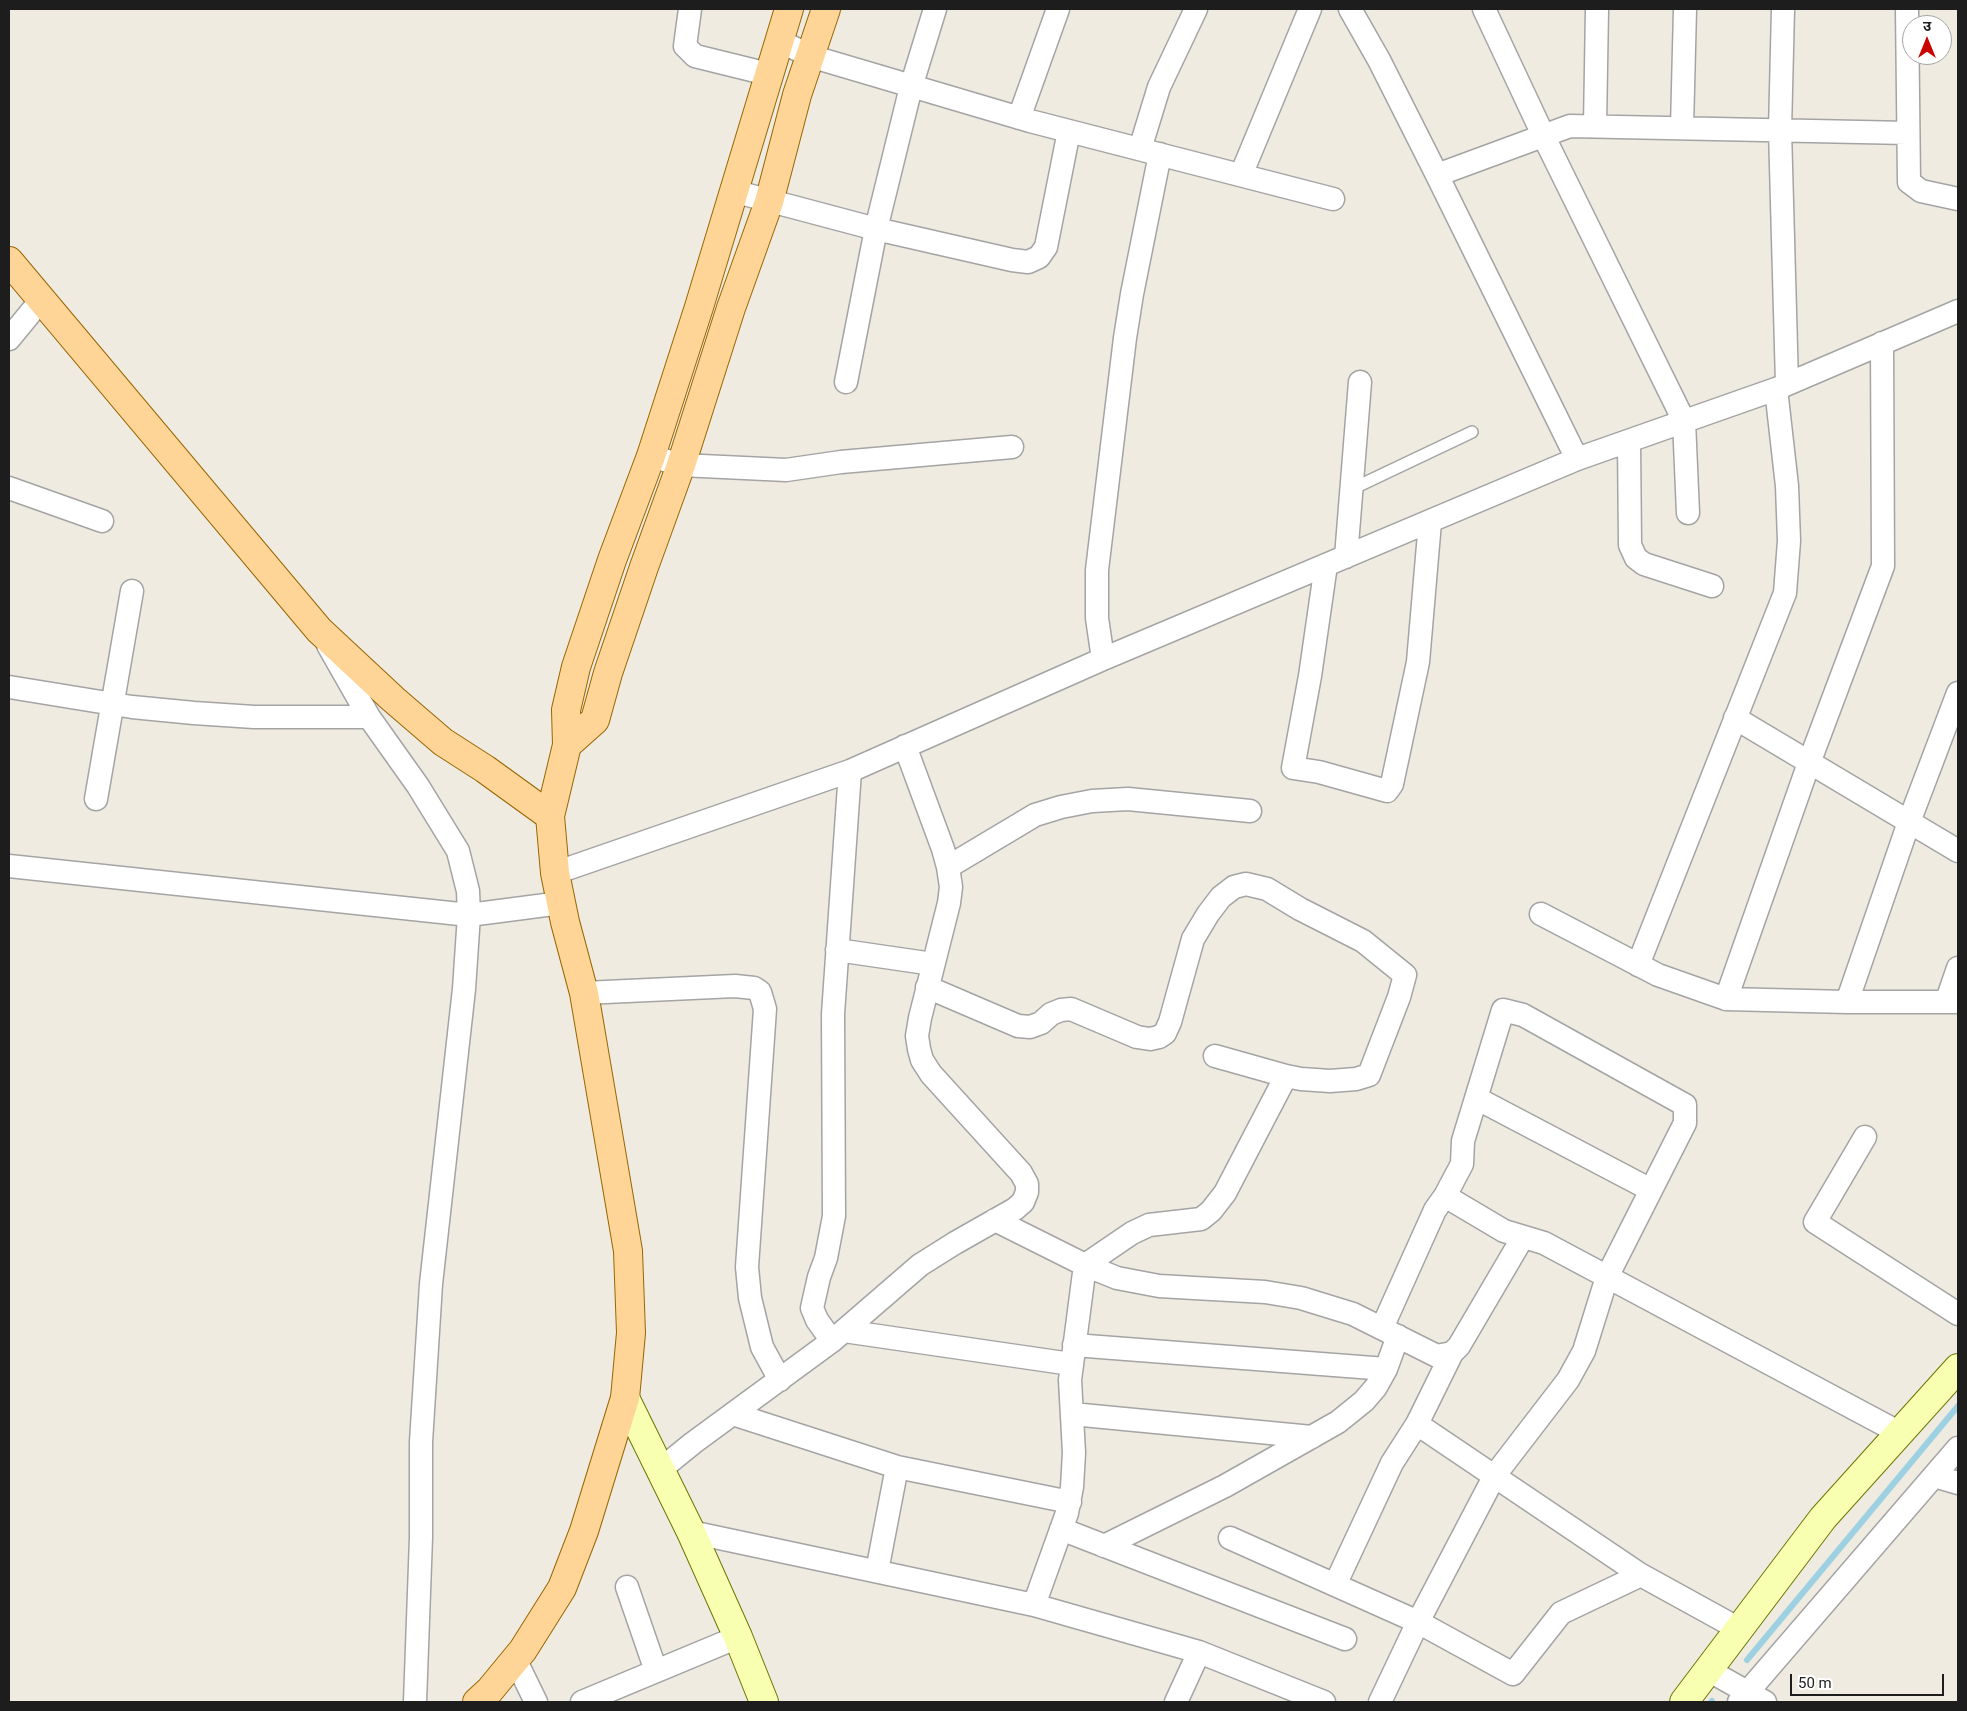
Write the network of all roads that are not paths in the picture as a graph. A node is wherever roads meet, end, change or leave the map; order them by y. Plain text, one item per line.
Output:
1 (690, 9) edge
2 (789, 9) edge
3 (826, 9) edge
4 (935, 9) edge
5 (1058, 9) edge
6 (1196, 9) edge
7 (1310, 9) edge
8 (1350, 9) edge
9 (1597, 9) edge
10 (1685, 9) edge
11 (1783, 9) edge
12 (1907, 9) edge
13 (1485, 10) edge
14 (778, 40) junction
15 (810, 56) junction
16 (768, 74) junction
17 (911, 86) junction
18 (1019, 118) junction
19 (1595, 126) junction
20 (1682, 128) junction
21 (1780, 130) junction
22 (1069, 131) junction
23 (1908, 133) junction
24 (1544, 137) junction
25 (1150, 152) junction
26 (1241, 175) junction
27 (1437, 175) junction
28 (733, 192) junction
29 (1333, 199) dead end
30 (1958, 199) edge
31 (769, 202) junction
32 (876, 229) junction
33 (9, 261) edge
34 (41, 300) junction
35 (1958, 311) edge
36 (9, 339) edge
37 (1882, 343) junction
38 (846, 382) dead end
39 (1360, 382) dead end
40 (1781, 387) junction
41 (1684, 421) junction
42 (1472, 432) dead end
43 (1629, 441) junction
44 (1012, 447) dead end
45 (651, 456) junction
46 (1577, 459) junction
47 (681, 465) junction
48 (9, 488) edge
49 (1352, 489) junction
50 (1688, 513) dead end
51 (102, 521) dead end
52 (1430, 522) junction
53 (1336, 561) junction
54 (1712, 586) dead end
55 (132, 590) dead end
56 (320, 630) junction
57 (1103, 660) junction
58 (9, 687) edge
59 (1958, 693) edge
60 (112, 704) junction
61 (369, 717) junction
62 (1735, 718) junction
63 (567, 745) junction
64 (905, 746) junction
65 (1809, 763) junction
66 (850, 770) junction
67 (96, 799) dead end
68 (1250, 811) dead end
69 (550, 816) junction
70 (1909, 822) junction
71 (1958, 851) edge
72 (9, 866) edge
73 (948, 867) junction
74 (555, 873) junction
75 (561, 903) junction
76 (1541, 914) dead end
77 (469, 915) junction
78 (836, 950) junction
79 (933, 964) junction
80 (1638, 965) junction
81 (1958, 968) edge
82 (927, 987) junction
83 (584, 993) junction
84 (1726, 1000) junction
85 (1953, 1001) edge
86 (1847, 1002) junction
87 (1215, 1056) dead end
88 (1286, 1076) junction
89 (1476, 1098) junction
90 (1865, 1137) dead end
91 (1651, 1190) junction
92 (1445, 1196) junction
93 (995, 1220) junction
94 (1523, 1237) junction
95 (1085, 1265) junction
96 (1607, 1277) junction
97 (1958, 1314) edge
98 (1390, 1332) junction
99 (838, 1336) junction
100 (1452, 1353) junction
101 (1072, 1354) junction
102 (1958, 1368) edge
103 (1386, 1369) junction
104 (780, 1380) junction
105 (625, 1398) junction
106 (733, 1414) junction
107 (1072, 1414) junction
108 (1417, 1424) junction
109 (1900, 1432) junction
110 (1312, 1437) junction
111 (1958, 1448) edge
112 (897, 1467) junction
113 (661, 1468) junction
114 (1495, 1475) junction
115 (1934, 1476) junction
116 (1958, 1483) edge
117 (1070, 1502) junction
118 (1061, 1529) junction
119 (691, 1532) junction
120 (1230, 1538) dead end
121 (1104, 1546) junction
122 (877, 1571) junction
123 (1641, 1575) junction
124 (1335, 1585) junction
125 (627, 1587) dead end
126 (1034, 1605) junction
127 (1418, 1622) junction
128 (1739, 1629) junction
129 (738, 1637) junction
130 (1345, 1639) dead end
131 (1199, 1652) junction
132 (515, 1659) junction
133 (1708, 1670) junction
134 (656, 1671) junction
135 (1750, 1699) edge
136 (1312, 1700) edge
137 (415, 1702) edge
138 (477, 1702) edge
139 (536, 1702) edge
140 (582, 1702) edge
141 (764, 1702) edge
142 (1176, 1702) edge
143 (1380, 1702) edge
144 (1684, 1702) edge

1 - 16 street
2 - 14 main road
3 - 15 main road
4 - 17 street
5 - 18 street
6 - 25 street
7 - 26 street
8 - 27 street
9 - 19 street
10 - 20 street
11 - 21 street
12 - 23 street
13 - 24 street
14 - 15 street
14 - 16 main road
15 - 17 street
15 - 31 main road
16 - 28 main road
17 - 18 street
17 - 32 street
18 - 22 street
19 - 20 street
19 - 24 street
20 - 21 street
21 - 23 street
21 - 40 street
22 - 25 street
22 - 32 street
23 - 30 street
24 - 27 street
24 - 41 street
25 - 26 street
25 - 57 street
26 - 29 street
27 - 46 street
28 - 31 street
28 - 45 main road
31 - 32 street
31 - 47 main road
32 - 38 street
33 - 34 main road
34 - 36 street
34 - 56 main road
35 - 37 street
37 - 40 street
37 - 65 street
39 - 49 street
40 - 41 street
40 - 62 street
41 - 43 street
41 - 50 street
42 - 49 lane
43 - 46 street
43 - 54 street
44 - 47 street
45 - 47 street
45 - 63 main road
46 - 52 street
47 - 63 main road
48 - 51 street
49 - 53 street
52 - 53 street
52 - 53 street
53 - 57 street
55 - 60 street
56 - 61 street
56 - 69 main road
57 - 64 street
58 - 60 street
59 - 70 street
60 - 61 street
60 - 67 street
61 - 77 street
62 - 65 street
62 - 80 street
63 - 69 main road
64 - 66 street
64 - 73 street
65 - 70 street
65 - 84 street
66 - 74 street
66 - 78 street
68 - 73 street
69 - 74 main road
70 - 71 street
70 - 86 street
72 - 77 street
73 - 79 street
74 - 75 main road
75 - 77 street
75 - 83 main road
76 - 80 street
77 - 137 street
78 - 79 street
78 - 99 street
79 - 82 street
80 - 84 street
81 - 85 street
82 - 88 street
82 - 93 street
83 - 104 street
83 - 105 main road
84 - 86 street
85 - 86 street
87 - 88 street
88 - 95 street
89 - 91 street
89 - 91 street
89 - 92 street
90 - 97 street
91 - 96 street
92 - 94 street
92 - 98 street
93 - 95 street
93 - 99 street
94 - 96 street
94 - 100 street
95 - 98 street
95 - 101 street
96 - 109 street
96 - 114 street
98 - 100 street
98 - 103 street
99 - 101 street
99 - 104 street
100 - 108 street
101 - 103 street
101 - 107 street
102 - 109 main road
103 - 110 street
104 - 106 street
105 - 113 main road
105 - 132 main road
106 - 112 street
106 - 113 street
107 - 110 street
107 - 117 street
108 - 114 street
108 - 124 street
109 - 128 main road
110 - 121 street
111 - 115 street
112 - 117 street
112 - 122 street
113 - 119 main road
114 - 123 street
114 - 127 street
115 - 116 street
115 - 135 street
117 - 118 street
118 - 121 street
118 - 126 street
119 - 122 street
119 - 129 main road
120 - 124 street
121 - 130 street
122 - 126 street
123 - 127 street
123 - 128 street
124 - 127 street
125 - 134 street
126 - 131 street
127 - 143 street
128 - 133 main road
129 - 134 street
129 - 141 main road
131 - 136 street
131 - 142 street
132 - 138 main road
132 - 139 street
133 - 135 street
133 - 144 main road
134 - 140 street

